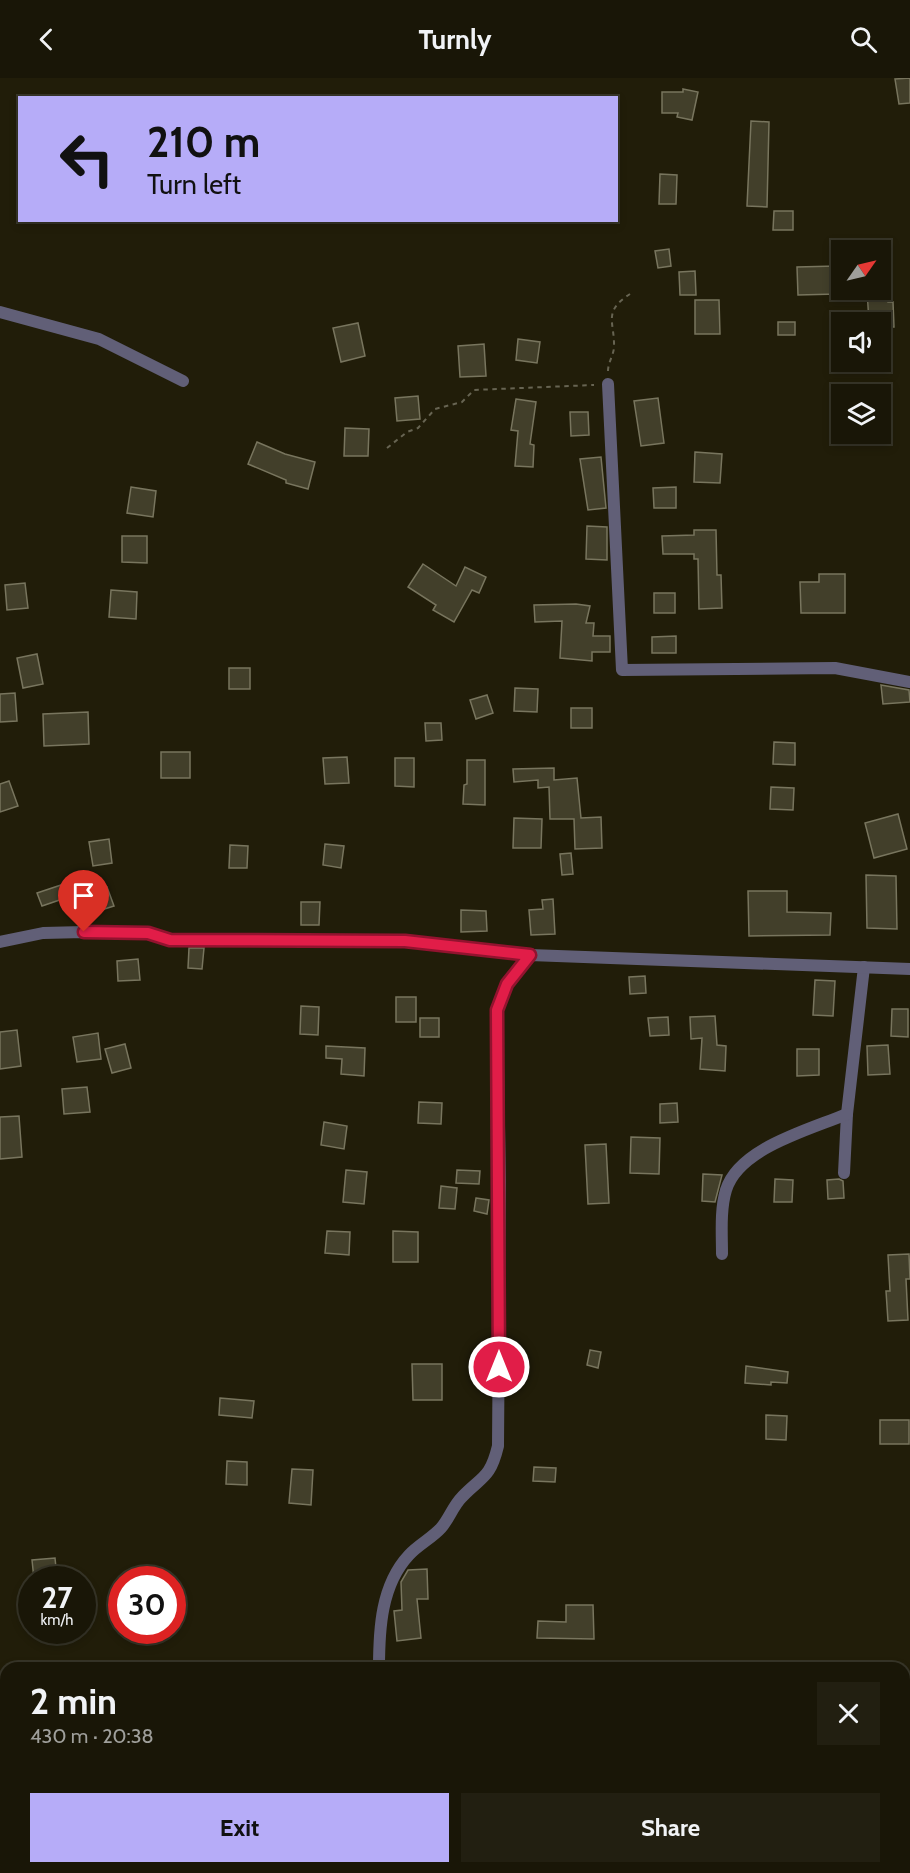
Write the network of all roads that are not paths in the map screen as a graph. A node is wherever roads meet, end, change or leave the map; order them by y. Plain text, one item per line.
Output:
1 (0, 312) edge
2 (183, 381) dead end
3 (608, 384) road end
4 (910, 682) edge
5 (0, 942) edge
6 (530, 955) junction
7 (864, 967) junction
8 (910, 969) edge
9 (847, 1114) junction
10 (844, 1173) dead end
11 (722, 1254) dead end
12 (379, 1662) edge

1 - 2 street
3 - 4 street
5 - 6 street
6 - 7 street
6 - 12 street
7 - 8 street
7 - 9 street
9 - 10 street
9 - 11 street

